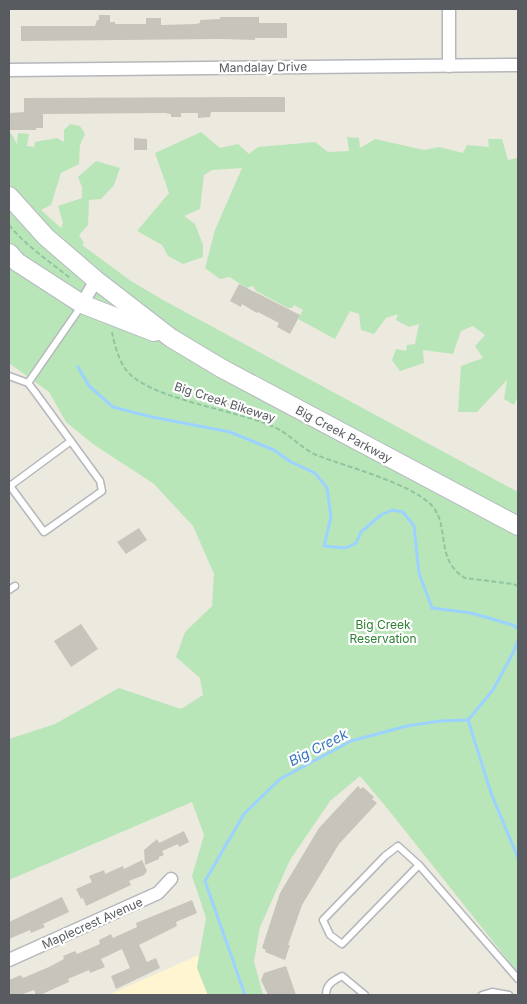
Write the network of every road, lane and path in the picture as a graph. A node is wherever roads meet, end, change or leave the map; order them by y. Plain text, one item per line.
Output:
1 (449, 9) edge
2 (518, 65) edge
3 (449, 66) junction
4 (9, 70) edge
5 (9, 196) edge
6 (9, 224) edge
7 (9, 253) edge
8 (72, 279) dead end
9 (96, 280) junction
10 (82, 304) junction
11 (111, 326) dead end
12 (171, 338) junction
13 (9, 376) edge
14 (28, 383) junction
15 (71, 441) junction
16 (518, 526) edge
17 (16, 586) dead end
18 (518, 586) edge
19 (9, 590) edge
20 (419, 866) junction
21 (171, 879) dead end
22 (9, 960) edge
23 (518, 979) edge
24 (326, 995) edge
25 (365, 995) edge
26 (482, 995) edge
27 (509, 995) edge

1 - 3 street
2 - 3 street, Mandalay Drive
3 - 4 street, Mandalay Drive
5 - 9 street, Big Creek Parkway
6 - 8 path
7 - 10 street, Big Creek Parkway
9 - 10 street
9 - 12 street, Big Creek Parkway
10 - 12 street, Big Creek Parkway
10 - 14 lane
11 - 18 path, Big Creek Bikeway
12 - 16 street, Big Creek Parkway
13 - 14 lane
14 - 15 lane
15 - 15 lane
17 - 19 lane
20 - 20 lane
20 - 23 lane
21 - 22 street, Maplecrest Avenue
24 - 25 lane
26 - 27 lane

